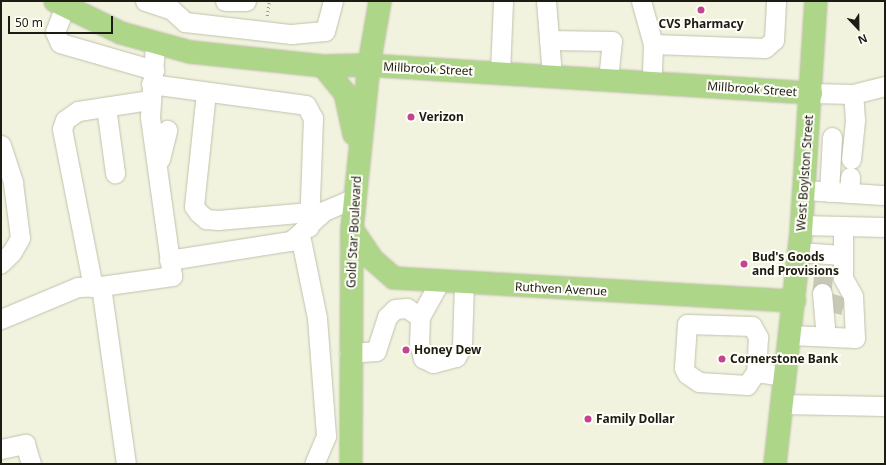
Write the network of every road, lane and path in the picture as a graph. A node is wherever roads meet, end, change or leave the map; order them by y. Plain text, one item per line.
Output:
1 (145, 1) edge
2 (226, 1) edge
3 (246, 1) edge
4 (270, 1) edge
5 (333, 1) edge
6 (380, 1) edge
7 (503, 1) edge
8 (546, 1) edge
9 (641, 1) edge
10 (776, 1) edge
11 (816, 1) edge
12 (60, 3) edge
13 (267, 18) dead end
14 (549, 40) junction
15 (155, 44) junction
16 (653, 44) junction
17 (369, 65) junction
18 (324, 66) junction
19 (500, 73) junction
20 (552, 76) junction
21 (608, 80) junction
22 (652, 82) junction
23 (152, 84) junction
24 (885, 86) edge
25 (206, 92) junction
26 (811, 93) junction
27 (853, 94) junction
28 (106, 107) junction
29 (167, 130) dead end
30 (809, 135) junction
31 (832, 137) junction
32 (853, 138) junction
33 (1, 145) edge
34 (358, 159) junction
35 (157, 172) junction
36 (115, 173) dead end
37 (850, 176) junction
38 (805, 190) junction
39 (830, 192) junction
40 (882, 195) dead end
41 (354, 198) junction
42 (306, 225) junction
43 (801, 225) junction
44 (843, 226) junction
45 (885, 227) edge
46 (352, 229) junction
47 (799, 252) junction
48 (831, 259) junction
49 (169, 260) junction
50 (1, 263) edge
51 (440, 281) junction
52 (464, 283) junction
53 (97, 287) junction
54 (698, 296) junction
55 (794, 301) junction
56 (420, 317) junction
57 (1, 319) edge
58 (693, 322) junction
59 (790, 335) junction
60 (349, 353) junction
61 (748, 376) junction
62 (785, 376) junction
63 (781, 404) junction
64 (885, 406) edge
65 (326, 436) junction
66 (350, 436) junction
67 (1, 449) edge
68 (31, 464) edge
69 (126, 464) edge
70 (314, 464) edge
71 (351, 464) edge
72 (775, 464) edge

1 - 5 street
2 - 3 street
4 - 13 path
6 - 17 main road, Gold Star Boulevard
7 - 19 street
8 - 14 street
9 - 16 street
10 - 16 street
11 - 26 main road, West Boylston Street
12 - 15 main road, Millbrook Street
12 - 23 street
14 - 20 street
14 - 21 street
15 - 18 main road, Millbrook Street
15 - 23 street
16 - 22 street
17 - 18 main road, Millbrook Street
17 - 19 main road, Millbrook Street
17 - 34 main road, Gold Star Boulevard
18 - 34 main road
19 - 20 main road, Millbrook Street
20 - 21 main road, Millbrook Street
21 - 22 main road, Millbrook Street
22 - 26 main road, Millbrook Street
23 - 25 street
23 - 28 street
23 - 35 street
24 - 27 street
25 - 42 street
25 - 42 street
26 - 27 street
26 - 30 main road, West Boylston Street
27 - 32 street
28 - 36 street
28 - 53 street
29 - 35 street
30 - 31 street
30 - 38 main road, West Boylston Street
31 - 32 street
31 - 39 street
32 - 37 street
33 - 50 street
34 - 41 main road, Gold Star Boulevard
35 - 49 street
37 - 39 street
37 - 40 street
38 - 39 street
38 - 43 main road, West Boylston Street
41 - 42 street
41 - 46 main road, Gold Star Boulevard
42 - 49 street
42 - 65 street
43 - 44 street
43 - 47 main road, West Boylston Street
44 - 45 street
44 - 48 street
46 - 51 main road, Ruthven Avenue
46 - 60 main road, Gold Star Boulevard
47 - 48 street
47 - 55 main road, West Boylston Street
48 - 59 street
49 - 53 street
51 - 52 main road, Ruthven Avenue
51 - 56 street
52 - 54 main road, Ruthven Avenue
52 - 56 street
53 - 57 street
53 - 69 street
54 - 55 main road, Ruthven Avenue
54 - 58 street
55 - 59 main road, West Boylston Street
56 - 60 street
58 - 61 street
58 - 61 street
59 - 62 main road, West Boylston Street
60 - 66 main road, Gold Star Boulevard
61 - 62 street
62 - 63 main road, West Boylston Street
63 - 64 street
63 - 72 main road, West Boylston Street
65 - 66 street
65 - 70 street
66 - 71 main road, Gold Star Boulevard
67 - 68 street

